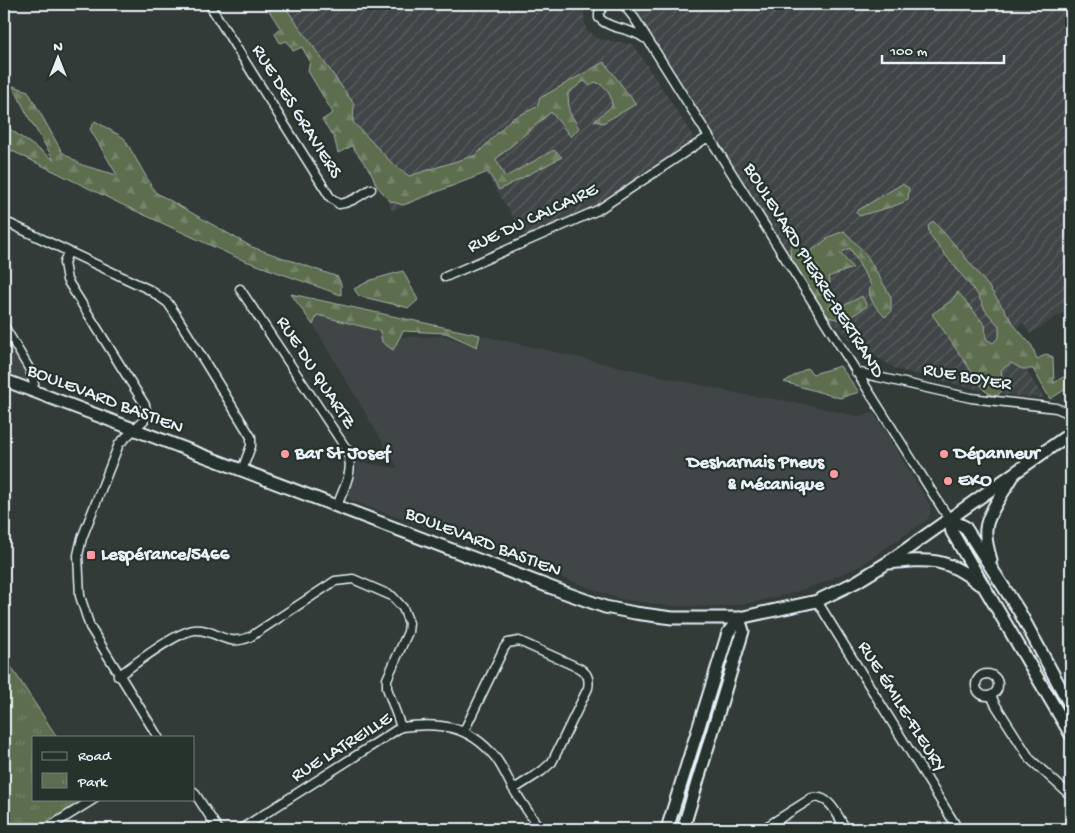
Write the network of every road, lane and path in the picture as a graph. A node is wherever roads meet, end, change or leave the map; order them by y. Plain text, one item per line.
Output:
1 (209, 4) edge
2 (605, 4) edge
3 (620, 4) edge
4 (648, 41) junction
5 (708, 137) junction
6 (371, 189) dead end
7 (4, 221) edge
8 (68, 252) junction
9 (445, 277) dead end
10 (240, 289) dead end
11 (4, 326) edge
12 (856, 372) junction
13 (4, 380) edge
14 (31, 390) junction
15 (1071, 418) edge
16 (135, 430) junction
17 (1071, 433) edge
18 (242, 470) junction
19 (1014, 473) junction
20 (337, 506) junction
21 (949, 519) junction
22 (886, 563) junction
23 (996, 576) junction
24 (988, 592) junction
25 (817, 601) junction
26 (739, 618) junction
27 (118, 676) junction
28 (1067, 691) edge
29 (991, 695) dead end
30 (1071, 707) edge
31 (401, 727) junction
32 (464, 731) junction
33 (1071, 735) edge
34 (157, 736) edge
35 (514, 789) junction
36 (195, 794) edge
37 (1071, 796) edge
38 (92, 800) edge
39 (46, 829) edge
40 (218, 829) edge
41 (241, 829) edge
42 (540, 829) edge
43 (668, 829) edge
44 (683, 829) edge
45 (763, 829) edge
46 (846, 829) edge
47 (958, 829) edge

1 - 6 street, RUE DES GRAVIERS
2 - 4 street, BOULEVARD PIERRE-BERTRAND
3 - 4 street, BOULEVARD PIERRE-BERTRAND
4 - 5 street, BOULEVARD PIERRE-BERTRAND
5 - 9 street, RUE DU CALCAIRE
5 - 12 street, BOULEVARD PIERRE-BERTRAND
7 - 8 street
8 - 16 street
8 - 18 street
10 - 20 street, RUE DU QUARTZ
11 - 14 street
12 - 15 street, RUE BOYER
12 - 21 street, BOULEVARD PIERRE-BERTRAND
13 - 14 main road, BOULEVARD BASTIEN
14 - 16 main road, BOULEVARD BASTIEN
16 - 18 main road, BOULEVARD BASTIEN
16 - 27 street
17 - 19 main road, BOULEVARD BASTIEN
18 - 20 main road, BOULEVARD BASTIEN
19 - 21 main road, BOULEVARD BASTIEN
19 - 23 main road
20 - 26 main road, BOULEVARD BASTIEN
21 - 22 main road, BOULEVARD BASTIEN
21 - 23 main road, BOULEVARD PIERRE-BERTRAND
21 - 24 main road, BOULEVARD PIERRE-BERTRAND
22 - 24 main road
22 - 25 main road, BOULEVARD BASTIEN
23 - 28 main road, BOULEVARD PIERRE-BERTRAND
24 - 33 main road, BOULEVARD PIERRE-BERTRAND
25 - 26 main road, BOULEVARD BASTIEN
25 - 47 street, RUE ÉMILE-FLEURY
26 - 43 main road
26 - 44 main road
27 - 31 street
27 - 34 street
28 - 30 main road, BOULEVARD PIERRE-BERTRAND
29 - 37 street
31 - 32 street, RUE LATREILLE
31 - 41 street, RUE LATREILLE
32 - 35 street, RUE LATREILLE
32 - 35 street
35 - 42 street, RUE LATREILLE
36 - 40 street
38 - 39 street
45 - 46 street

